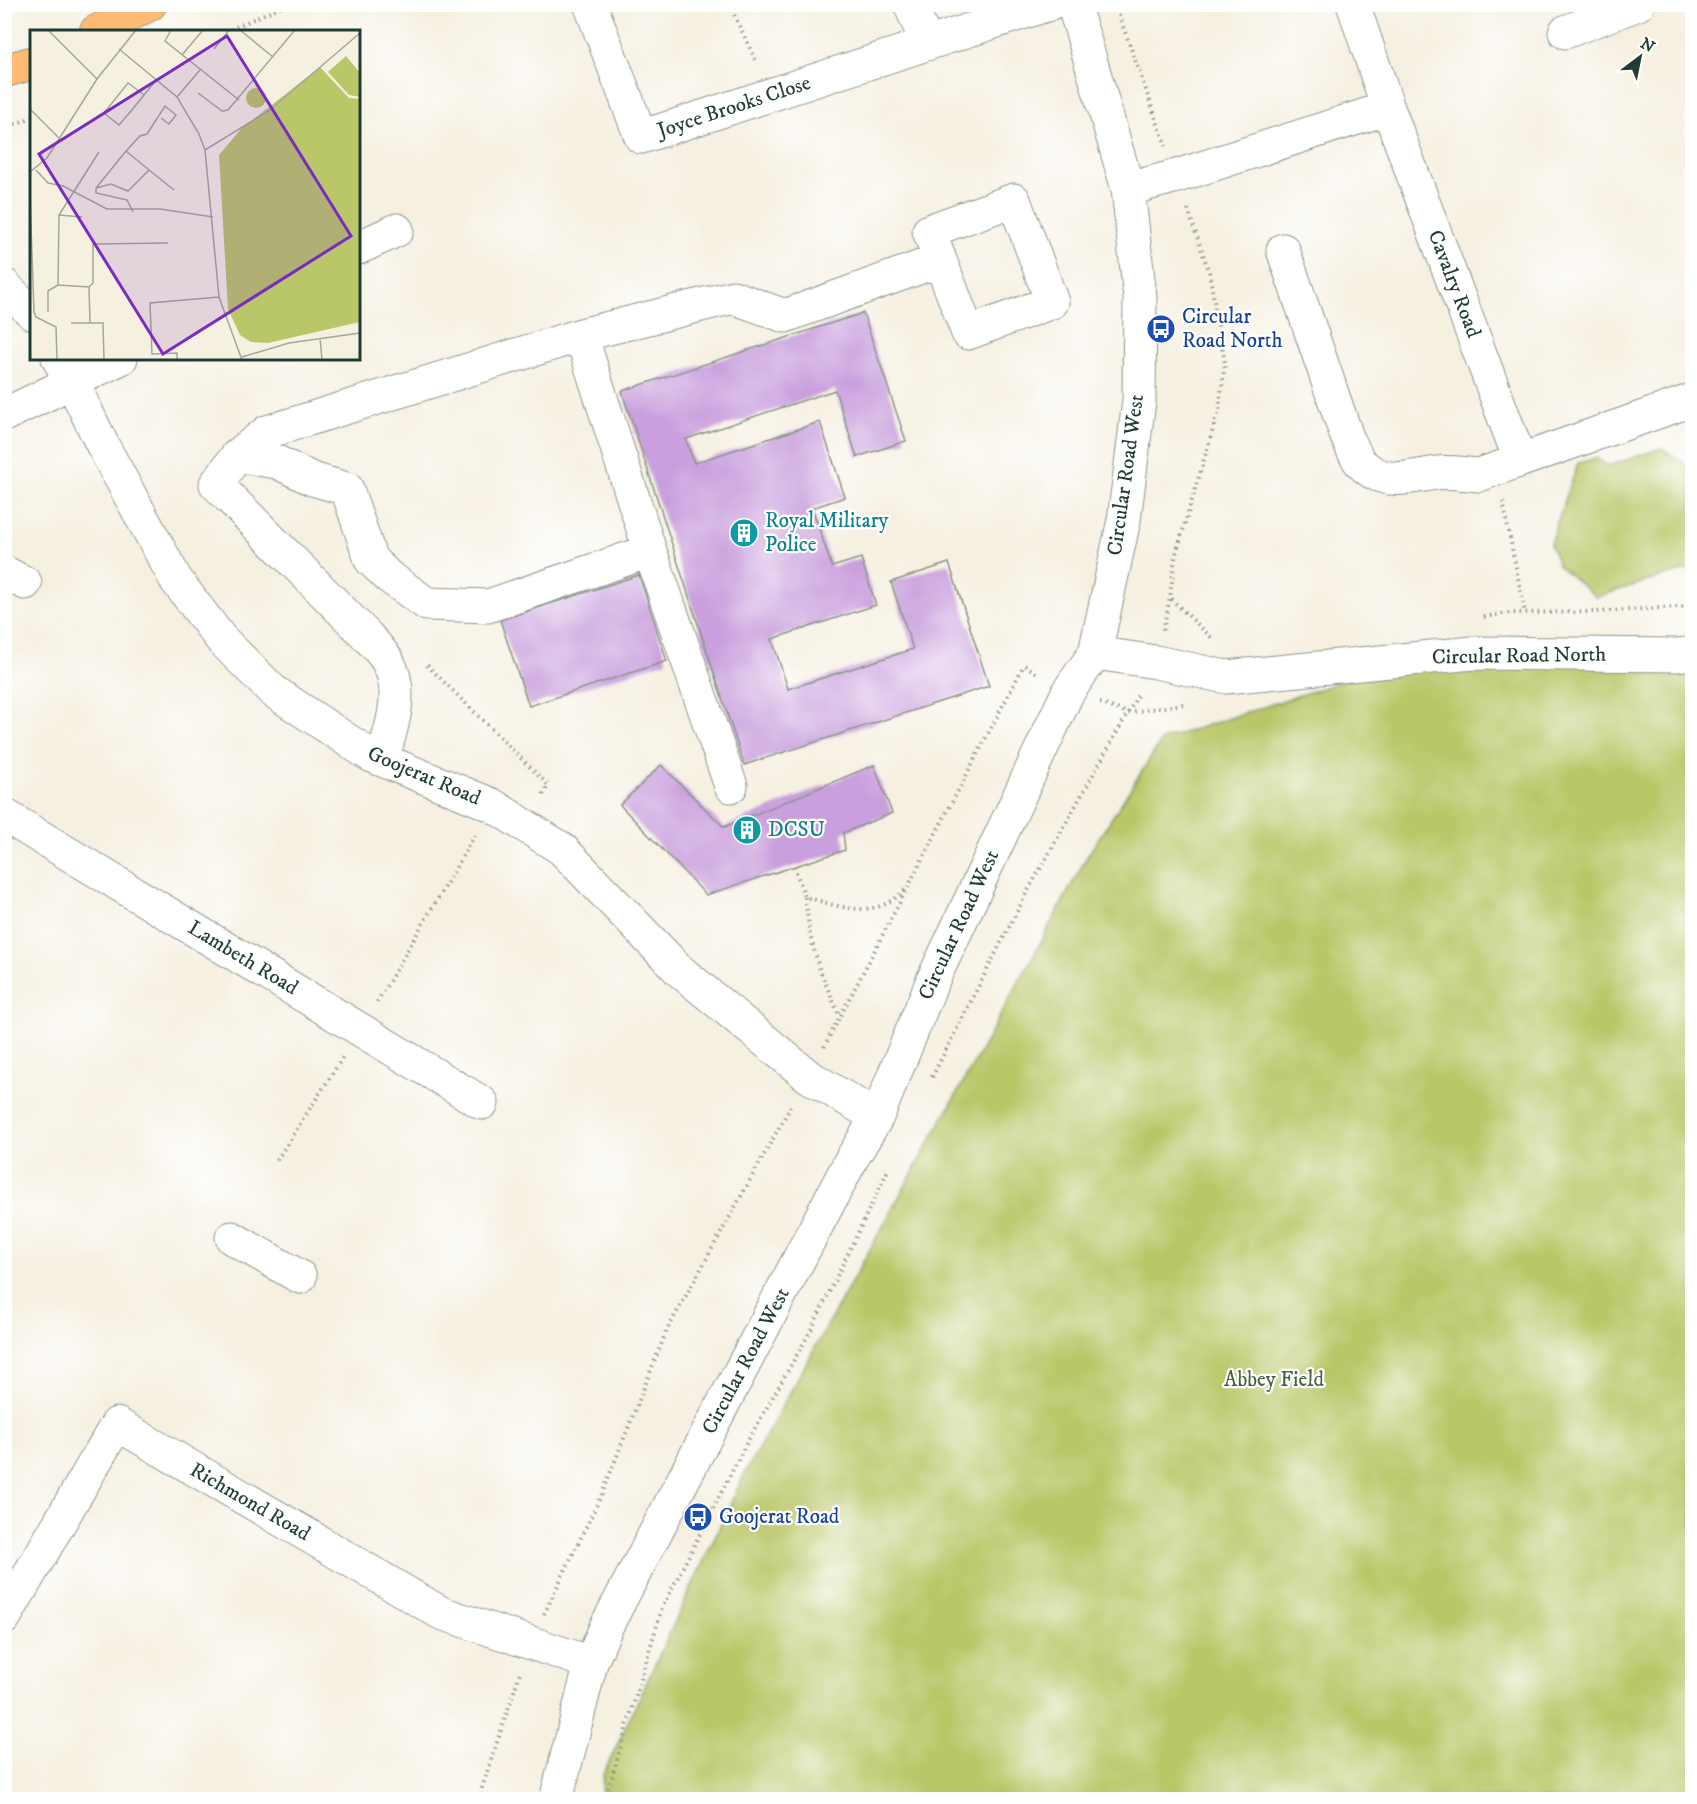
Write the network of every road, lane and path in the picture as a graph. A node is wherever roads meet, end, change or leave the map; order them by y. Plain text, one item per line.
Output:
1 (150, 4) edge
2 (286, 4) edge
3 (590, 4) edge
4 (729, 4) edge
5 (910, 4) edge
6 (1049, 4) edge
7 (1073, 4) edge
8 (1353, 4) edge
9 (1638, 4) edge
10 (100, 30) edge
11 (229, 30) edge
12 (1565, 32) dead end
13 (927, 44) junction
14 (30, 64) edge
15 (4, 71) edge
16 (772, 94) junction
17 (1388, 108) junction
18 (30, 118) edge
19 (4, 129) edge
20 (1128, 189) junction
21 (397, 230) dead end
22 (360, 247) edge
23 (1282, 250) dead end
24 (940, 261) dead end
25 (4, 285) edge
26 (30, 311) edge
27 (581, 335) junction
28 (112, 360) edge
29 (65, 370) edge
30 (1692, 400) edge
31 (4, 415) edge
32 (237, 456) junction
33 (1498, 468) junction
34 (650, 551) junction
35 (1525, 613) dead end
36 (1095, 653) junction
37 (1692, 653) edge
38 (1024, 665) dead end
39 (382, 760) junction
40 (731, 786) dead end
41 (492, 805) junction
42 (4, 815) edge
43 (794, 866) dead end
44 (908, 888) junction
45 (805, 897) junction
46 (840, 1017) junction
47 (361, 1029) junction
48 (808, 1076) junction
49 (482, 1103) dead end
50 (877, 1117) junction
51 (277, 1160) dead end
52 (232, 1238) dead end
53 (300, 1277) dead end
54 (4, 1618) edge
55 (530, 1643) junction
56 (591, 1664) junction
57 (478, 1800) edge
58 (556, 1800) edge

1 - 10 main road
2 - 11 path
3 - 16 street, Joyce Brooks Close
4 - 16 path
5 - 13 street
6 - 13 street, Joyce Brooks Close
7 - 20 street, Circular Road West
8 - 17 street, Cavalry Road
9 - 12 street
13 - 16 street, Joyce Brooks Close
14 - 15 main road
17 - 20 street
17 - 33 street, Cavalry Road
18 - 19 path
20 - 36 street, Circular Road West
21 - 22 street
23 - 33 street
24 - 27 street
25 - 26 street
27 - 32 street
27 - 34 street
28 - 29 street
29 - 31 street
29 - 39 street, Goojerat Road
30 - 33 street
32 - 34 street
32 - 39 street
33 - 35 path
34 - 40 street
36 - 37 street, Circular Road North
36 - 50 street, Circular Road West
38 - 44 path
39 - 41 street, Goojerat Road
41 - 47 path
41 - 48 street, Goojerat Road
42 - 47 street, Lambeth Road
43 - 45 path
44 - 45 path
44 - 46 path
45 - 46 path
46 - 48 path
47 - 49 street, Lambeth Road
47 - 51 path
48 - 50 street, Goojerat Road
48 - 55 path
50 - 56 street, Circular Road West
52 - 53 street
54 - 55 street, Richmond Road
55 - 56 street, Richmond Road
55 - 57 path
56 - 58 street, Circular Road West

